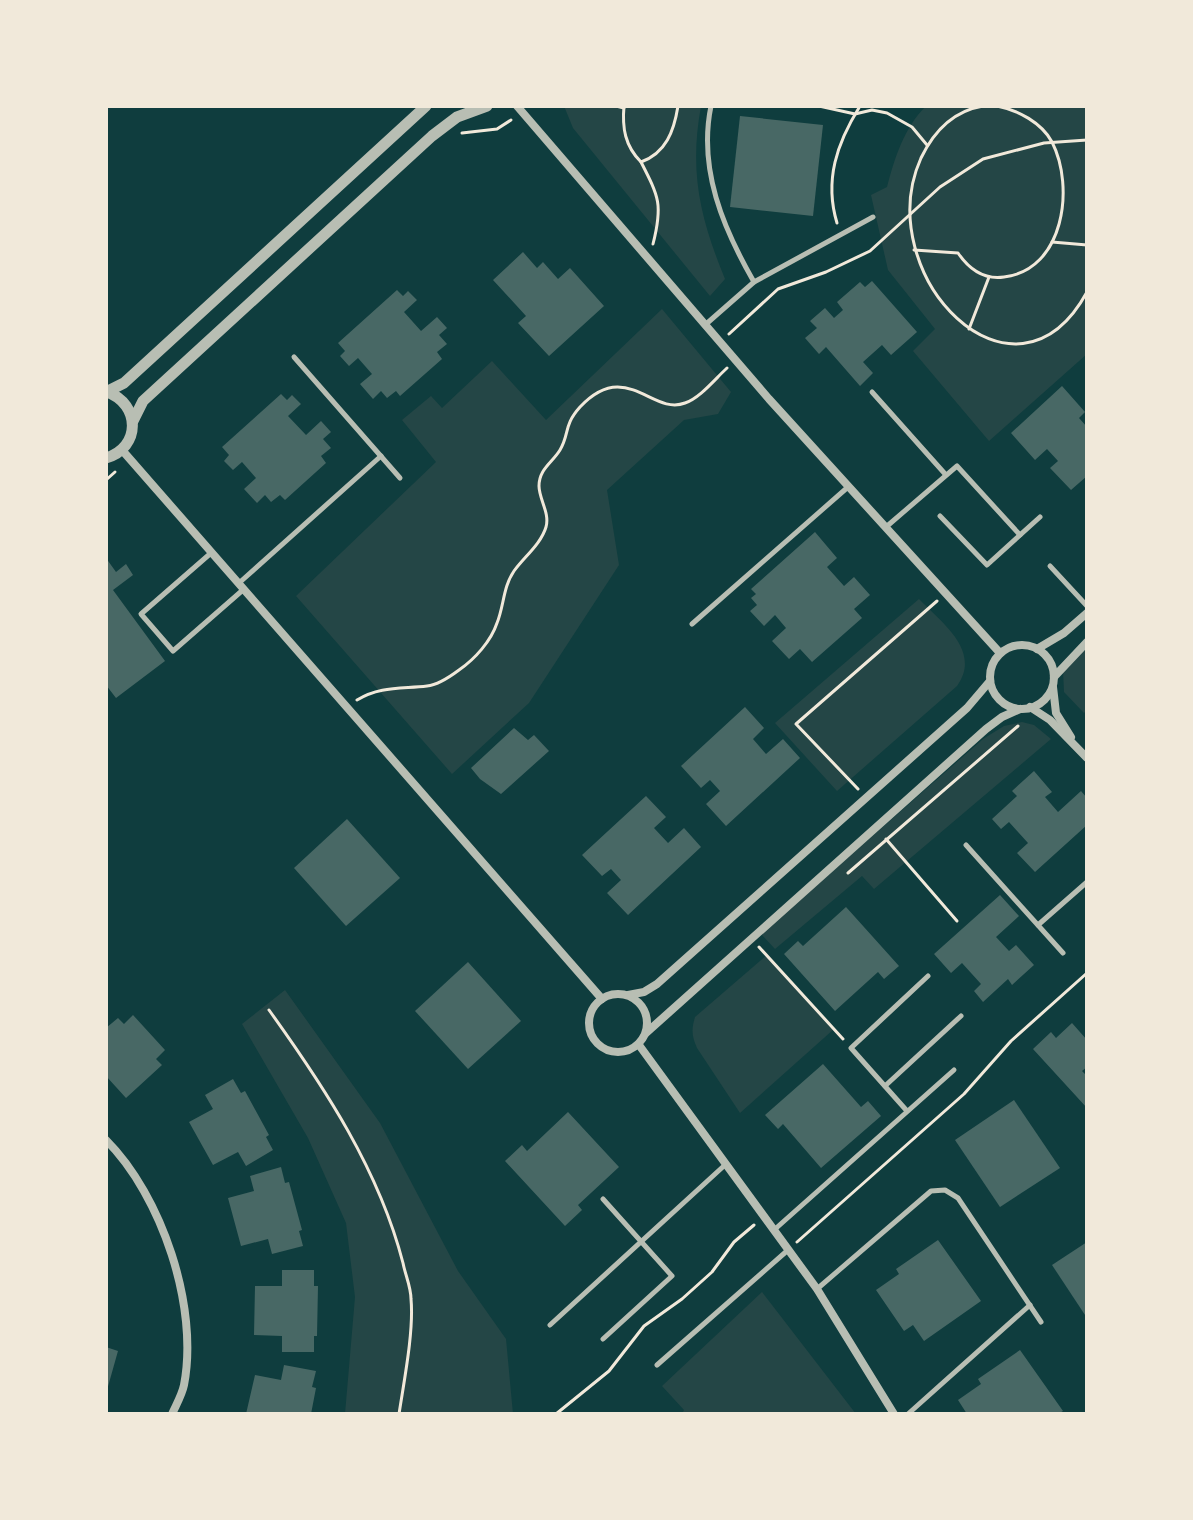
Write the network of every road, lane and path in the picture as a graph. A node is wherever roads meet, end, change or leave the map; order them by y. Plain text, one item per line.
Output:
1 (426, 106) edge
2 (487, 106) edge
3 (616, 106) edge
4 (678, 106) edge
5 (711, 106) edge
6 (819, 106) edge
7 (860, 106) edge
8 (983, 106) edge
9 (997, 106) edge
10 (624, 107) edge
11 (971, 107) edge
12 (519, 108) edge
13 (855, 114) junction
14 (455, 135) dead end
15 (1087, 140) edge
16 (1052, 143) junction
17 (927, 145) junction
18 (641, 162) junction
19 (910, 214) junction
20 (873, 217) dead end
21 (841, 235) junction
22 (1052, 242) junction
23 (1087, 245) edge
24 (914, 250) junction
25 (649, 259) junction
26 (989, 277) junction
27 (754, 282) junction
28 (1087, 292) edge
29 (705, 325) junction
30 (969, 329) junction
31 (720, 343) junction
32 (294, 357) dead end
33 (736, 360) junction
34 (106, 392) edge
35 (872, 392) dead end
36 (133, 421) junction
37 (122, 450) junction
38 (381, 456) junction
39 (106, 458) edge
40 (946, 475) junction
41 (400, 478) dead end
42 (848, 487) junction
43 (940, 516) dead end
44 (1040, 517) dead end
45 (885, 528) junction
46 (1020, 535) junction
47 (212, 552) junction
48 (1050, 566) dead end
49 (242, 586) junction
50 (945, 594) junction
51 (1087, 606) edge
52 (1087, 613) edge
53 (692, 624) dead end
54 (1087, 642) edge
55 (1037, 649) junction
56 (1000, 653) junction
57 (1053, 680) junction
58 (990, 681) junction
59 (346, 706) junction
60 (1029, 709) junction
61 (1078, 747) junction
62 (1087, 758) edge
63 (866, 798) junction
64 (876, 826) junction
65 (887, 840) junction
66 (966, 845) dead end
67 (841, 879) dead end
68 (1087, 882) edge
69 (957, 921) dead end
70 (1038, 925) junction
71 (752, 937) junction
72 (1063, 953) dead end
73 (1087, 973) edge
74 (928, 976) dead end
75 (628, 995) junction
76 (602, 999) junction
77 (269, 1010) dead end
78 (961, 1016) dead end
79 (646, 1033) junction
80 (639, 1045) junction
81 (851, 1048) junction
82 (954, 1070) dead end
83 (884, 1086) junction
84 (907, 1111) junction
85 (106, 1140) edge
86 (726, 1164) junction
87 (603, 1199) dead end
88 (765, 1218) junction
89 (774, 1230) junction
90 (642, 1243) junction
91 (788, 1250) junction
92 (817, 1289) junction
93 (1030, 1305) junction
94 (1041, 1322) dead end
95 (550, 1325) dead end
96 (603, 1339) dead end
97 (657, 1365) dead end
98 (172, 1414) edge
99 (399, 1414) edge
100 (556, 1414) edge
101 (894, 1414) edge
102 (908, 1414) edge

1 - 34 street
2 - 36 street
3 - 10 path
4 - 18 path
5 - 27 lane
6 - 13 path
7 - 13 path
8 - 11 path
9 - 16 path
10 - 18 path
11 - 17 path
12 - 14 path
12 - 25 street
13 - 17 path
13 - 21 path
15 - 16 path
16 - 19 path
16 - 22 path
17 - 19 path
18 - 25 path
19 - 24 path
19 - 31 path
20 - 21 lane
21 - 27 lane
22 - 23 path
22 - 26 path
24 - 26 path
24 - 30 path
25 - 29 street
26 - 30 path
27 - 29 lane
28 - 30 path
29 - 31 street
31 - 33 street
32 - 38 lane
33 - 42 street
33 - 59 path
34 - 36 street
35 - 40 lane
36 - 37 street
37 - 39 street
37 - 47 street
38 - 41 lane
38 - 49 lane
40 - 45 lane
40 - 46 lane
42 - 45 street
42 - 53 lane
43 - 46 lane
44 - 46 lane
45 - 50 street
47 - 49 street
47 - 49 lane
48 - 51 lane
49 - 59 street
50 - 56 street
50 - 63 path
52 - 55 street
54 - 57 street
55 - 56 street
55 - 57 street
56 - 58 street
57 - 60 street
57 - 61 street
58 - 60 street
58 - 63 street
59 - 76 street
60 - 61 street
60 - 64 street
60 - 65 path
61 - 62 street
63 - 75 street
64 - 65 path
64 - 71 street
65 - 67 path
65 - 69 path
66 - 70 lane
68 - 70 lane
70 - 72 lane
71 - 79 street
71 - 81 path
73 - 91 path
74 - 81 lane
75 - 76 street
75 - 79 street
76 - 80 street
77 - 99 path
78 - 83 lane
79 - 80 street
80 - 86 street
81 - 83 lane
82 - 84 lane
83 - 84 lane
84 - 89 lane
85 - 98 street
86 - 88 street
86 - 90 lane
87 - 90 lane
88 - 89 street
88 - 100 path
89 - 91 street
90 - 95 lane
90 - 96 lane
91 - 92 street
91 - 97 lane
92 - 93 lane
92 - 101 street
93 - 94 lane
93 - 102 lane

